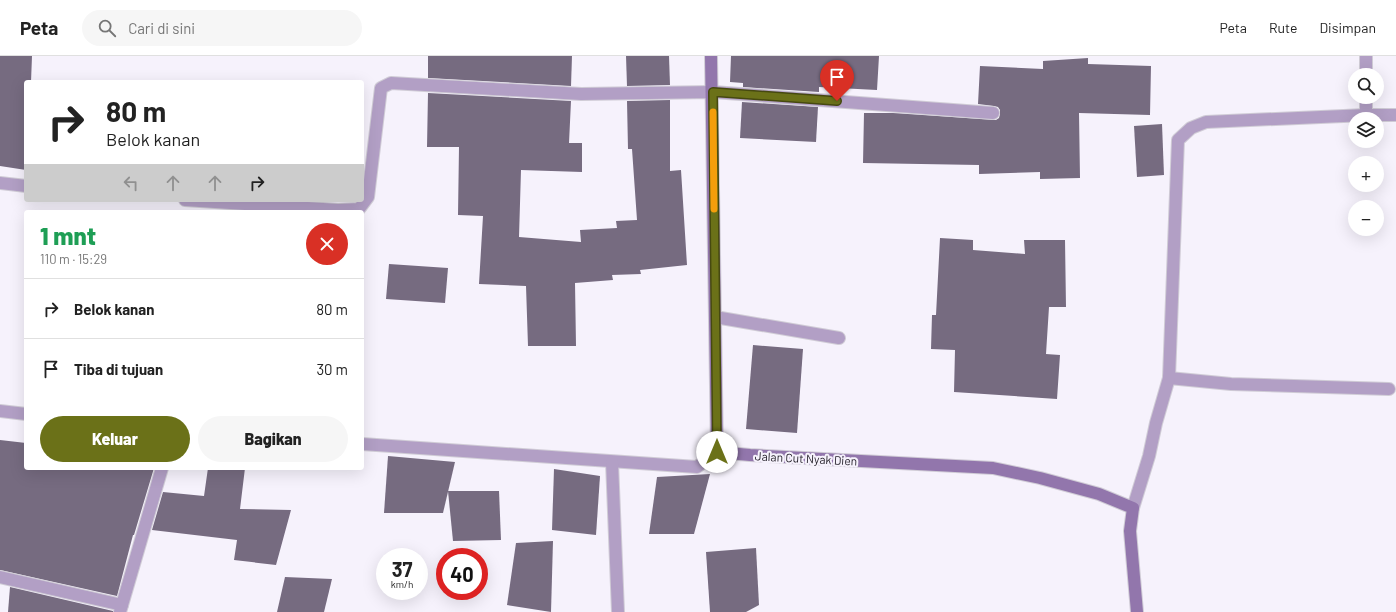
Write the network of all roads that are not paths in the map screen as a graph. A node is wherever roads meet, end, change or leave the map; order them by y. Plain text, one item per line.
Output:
1 (711, 56) edge
2 (1366, 56) edge
3 (1366, 68) edge
4 (713, 92) junction
5 (993, 112) dead end
6 (1384, 115) edge
7 (1396, 115) edge
8 (1348, 116) edge
9 (0, 183) edge
10 (24, 186) edge
11 (216, 202) edge
12 (338, 210) edge
13 (338, 210) edge
14 (715, 317) junction
15 (839, 338) dead end
16 (1169, 378) junction
17 (1389, 389) dead end
18 (0, 411) edge
19 (24, 414) edge
20 (364, 444) edge
21 (717, 452) junction
22 (612, 462) junction
23 (161, 470) edge
24 (1133, 508) junction
25 (0, 577) edge
26 (121, 608) edge
27 (618, 612) edge
28 (1137, 612) edge

1 - 4 street
2 - 3 street
4 - 5 street
4 - 13 street
4 - 14 street
6 - 7 street
8 - 16 street
9 - 10 street
11 - 12 street
14 - 15 street
14 - 21 street
16 - 17 street
16 - 24 street
18 - 19 street
20 - 22 street
21 - 22 street
21 - 24 street, Jalan Cut Nyak Dien
22 - 27 street
23 - 26 street
24 - 28 street
25 - 26 street

